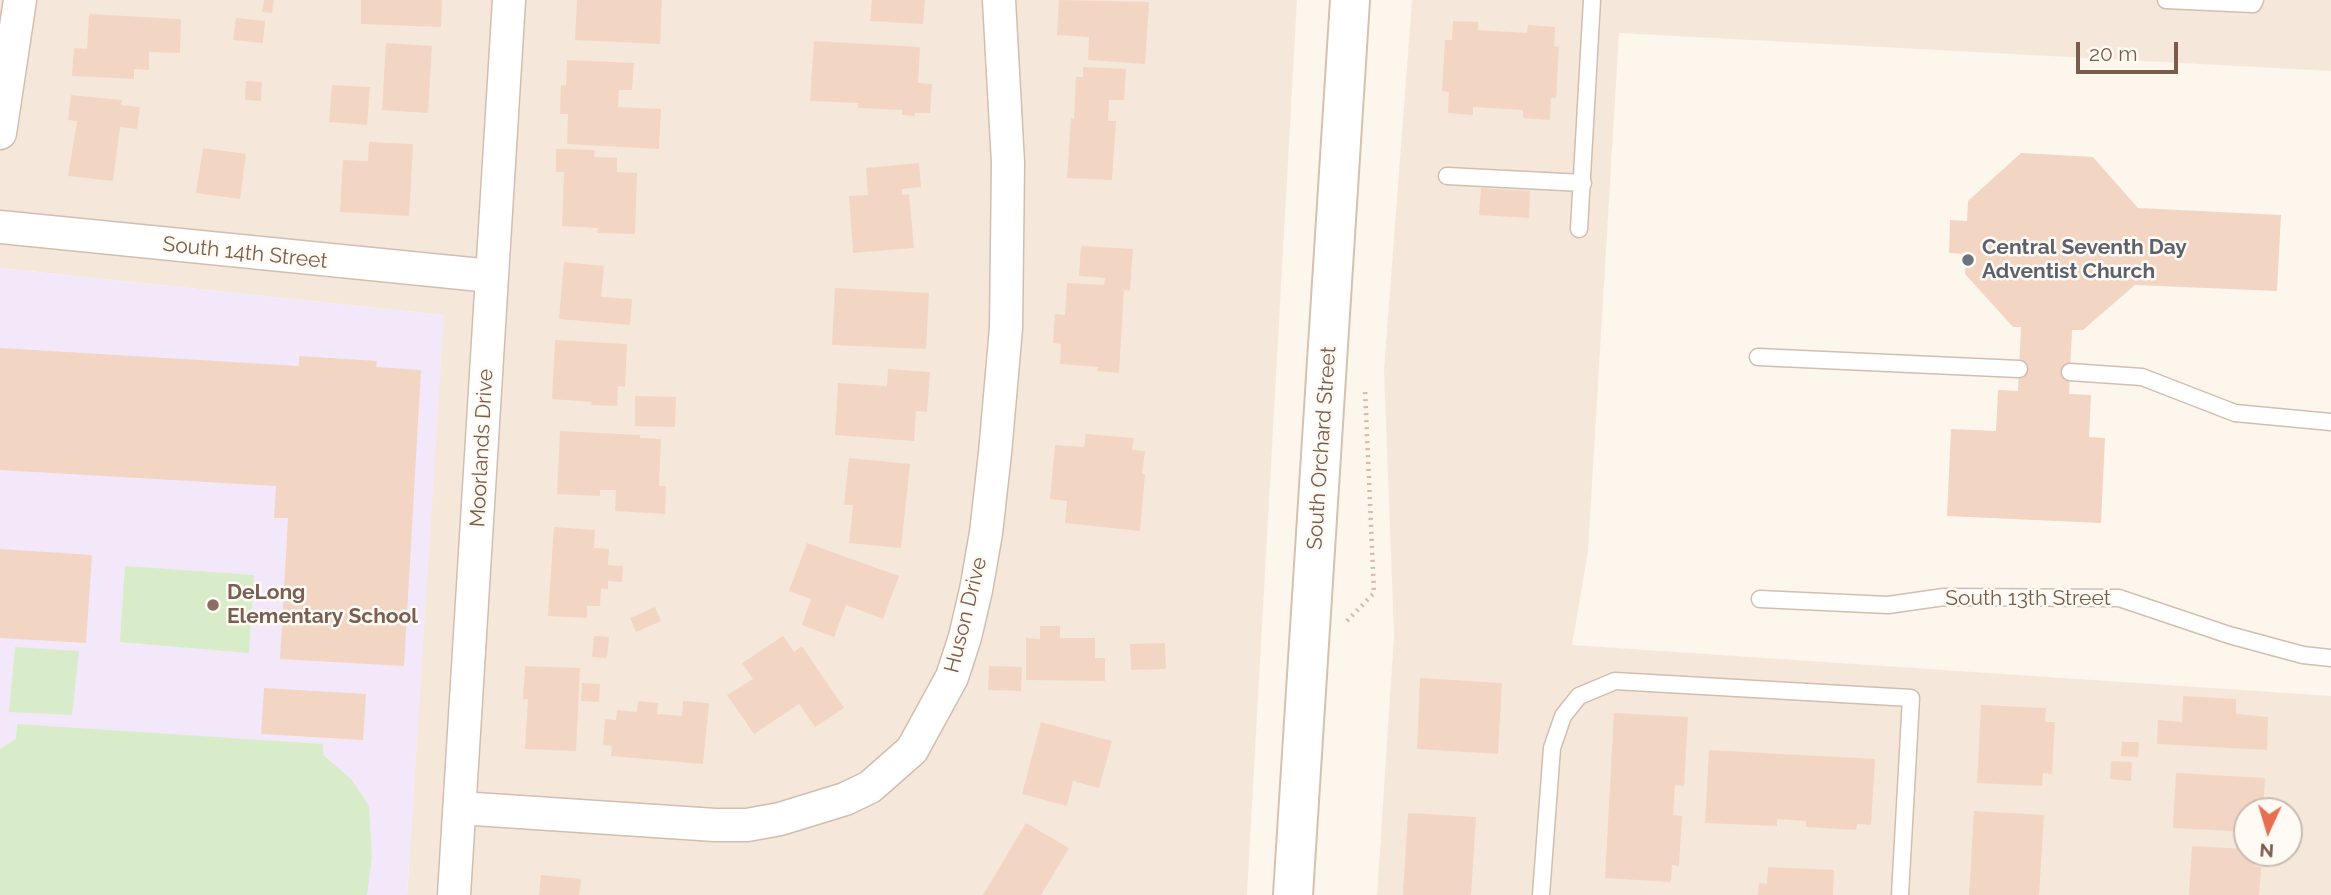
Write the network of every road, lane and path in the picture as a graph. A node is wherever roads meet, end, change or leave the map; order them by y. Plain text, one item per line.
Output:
1 (20, 0) edge
2 (509, 0) edge
3 (999, 0) edge
4 (1350, 0) edge
5 (1592, 0) edge
6 (2166, 0) edge
7 (2255, 0) edge
8 (0, 134) edge
9 (1447, 176) dead end
10 (1583, 183) junction
11 (0, 227) edge
12 (1579, 229) dead end
13 (491, 276) junction
14 (1758, 357) dead end
15 (2019, 369) dead end
16 (2070, 372) dead end
17 (1364, 388) dead end
18 (2331, 422) edge
19 (1374, 593) dead end
20 (1760, 599) dead end
21 (2331, 658) edge
22 (460, 808) junction
23 (1292, 891) edge
24 (454, 895) edge
25 (1541, 895) edge
26 (1900, 895) edge

1 - 8 street
2 - 13 street, Moorlands Drive
3 - 22 street, Huson Drive
4 - 23 street, South Orchard Street
5 - 10 lane
6 - 7 lane
9 - 10 lane
10 - 12 lane
11 - 13 street, South 14th Street
13 - 22 street, Moorlands Drive
14 - 15 lane
16 - 18 lane
17 - 19 path
20 - 21 lane, South 13th Street
22 - 24 street, Moorlands Drive
25 - 26 lane

